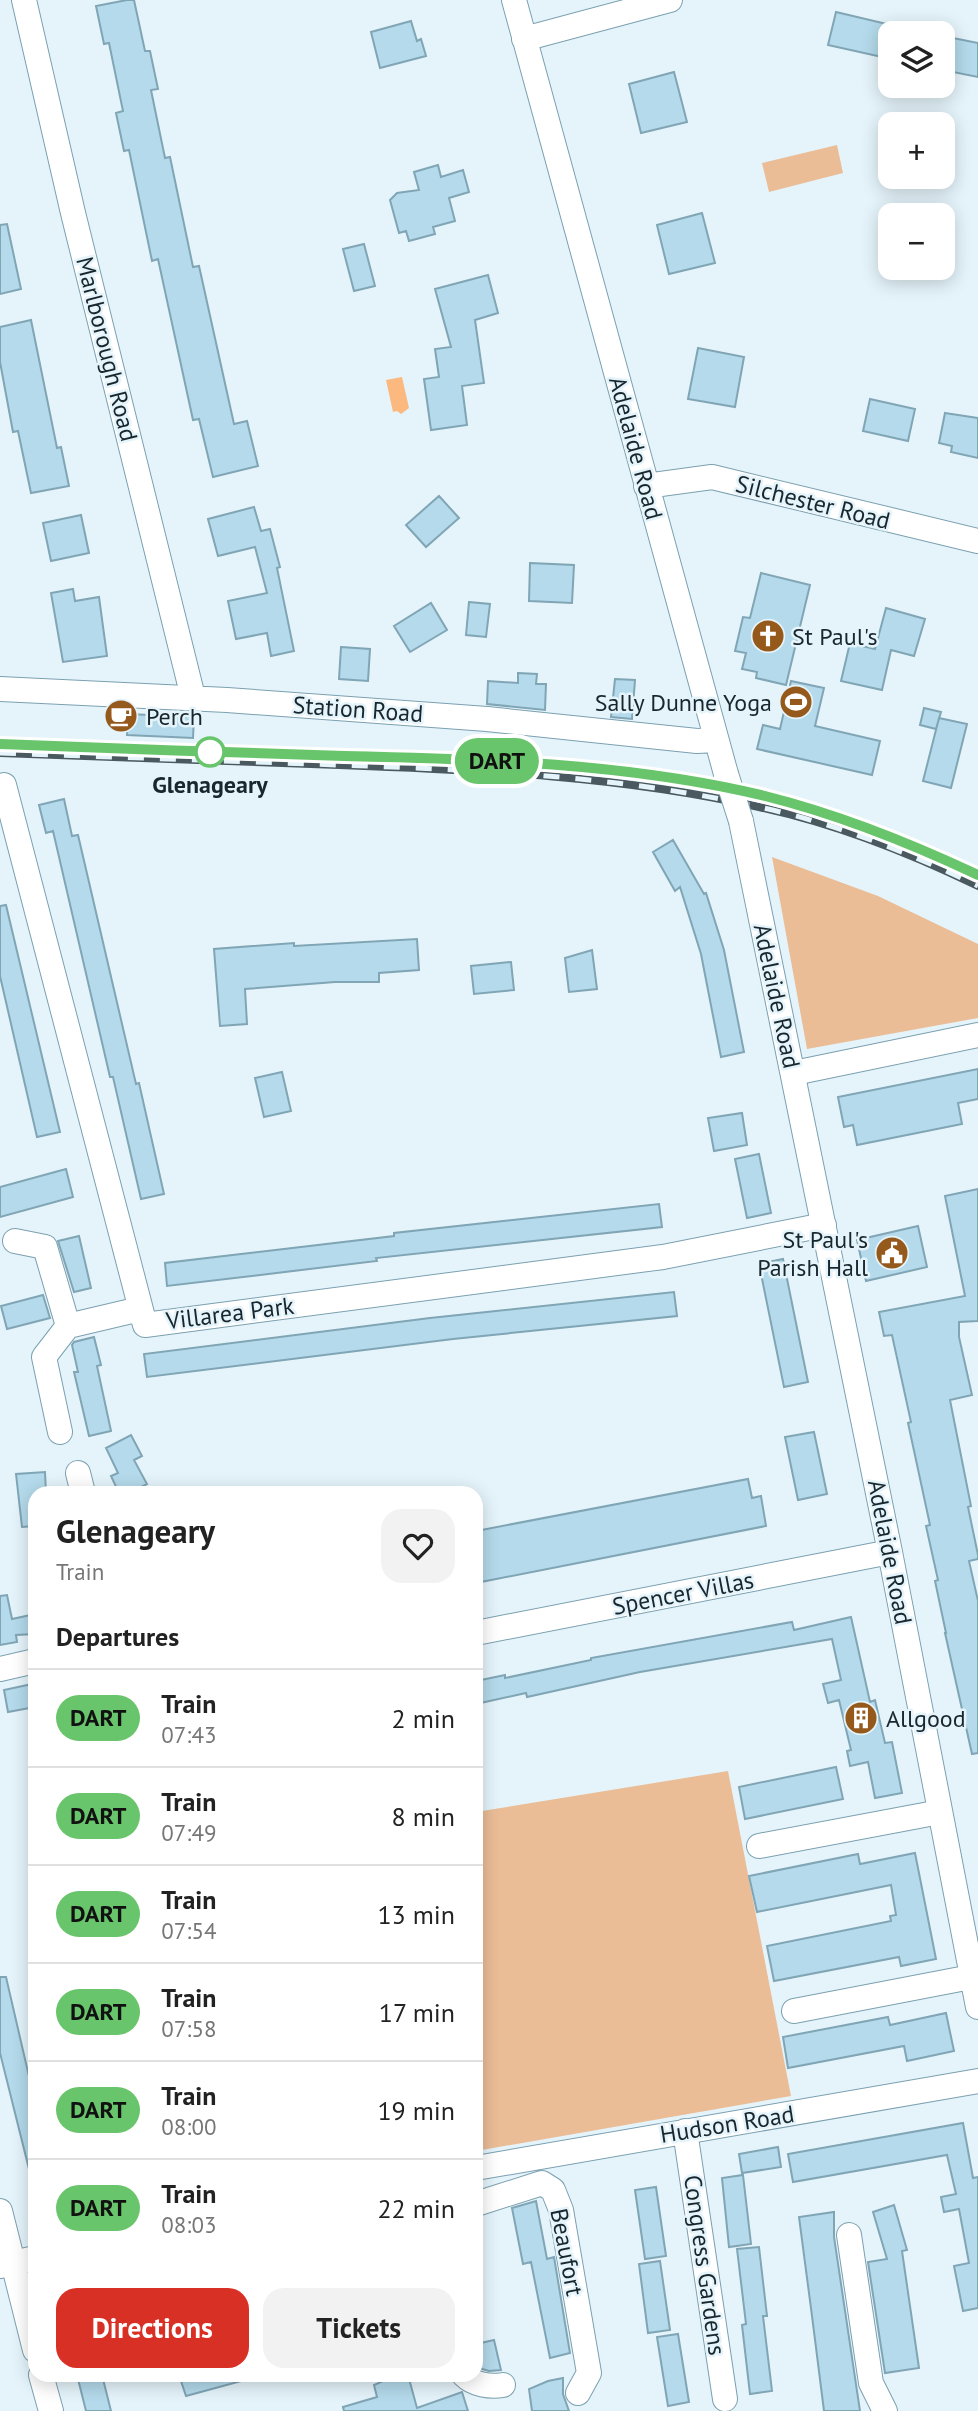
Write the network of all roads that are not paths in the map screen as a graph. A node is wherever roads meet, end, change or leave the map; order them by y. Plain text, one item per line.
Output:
1 (24, 0) edge
2 (514, 0) edge
3 (670, 0) edge
4 (524, 39) junction
5 (646, 486) junction
6 (978, 541) edge
7 (0, 689) edge
8 (193, 697) junction
9 (716, 740) junction
10 (4, 785) dead end
11 (978, 1035) edge
12 (794, 1073) junction
13 (824, 1225) junction
14 (15, 1241) dead end
15 (140, 1310) junction
16 (68, 1326) junction
17 (60, 1432) dead end
18 (890, 1552) junction
19 (483, 1632) edge
20 (28, 1663) edge
21 (0, 1669) edge
22 (940, 1812) junction
23 (759, 1846) dead end
24 (971, 1977) junction
25 (978, 2007) edge
26 (794, 2011) dead end
27 (978, 2081) edge
28 (685, 2131) junction
29 (483, 2167) edge
30 (483, 2202) edge
31 (0, 2211) edge
32 (849, 2235) dead end
33 (16, 2263) edge
34 (28, 2318) edge
35 (43, 2382) edge
36 (477, 2382) edge
37 (503, 2385) dead end
38 (578, 2393) dead end
39 (725, 2399) dead end
40 (51, 2411) edge
41 (885, 2411) edge

1 - 8 street, Marlborough Road
2 - 4 street, Adelaide Road
3 - 4 street
4 - 5 street, Adelaide Road
5 - 6 street, Silchester Road
5 - 9 street, Adelaide Road
7 - 8 street, Station Road
8 - 9 street, Station Road
9 - 12 street, Adelaide Road, bridge
10 - 15 street, Villarea Park
11 - 12 street
12 - 13 street, Adelaide Road
13 - 15 street, Villarea Park
13 - 18 street, Adelaide Road
14 - 16 street
15 - 16 street
16 - 17 street
18 - 19 street, Spencer Villas
18 - 22 street, Adelaide Road
20 - 21 street
22 - 23 street
22 - 24 street, Adelaide Road
24 - 25 street, Adelaide Road
24 - 26 street
27 - 28 street, Hudson Road
28 - 29 street, Hudson Road
28 - 39 street, Congress Gardens
30 - 38 street, Beaufort
31 - 33 street
32 - 41 street
33 - 34 street
35 - 40 street
36 - 37 street

